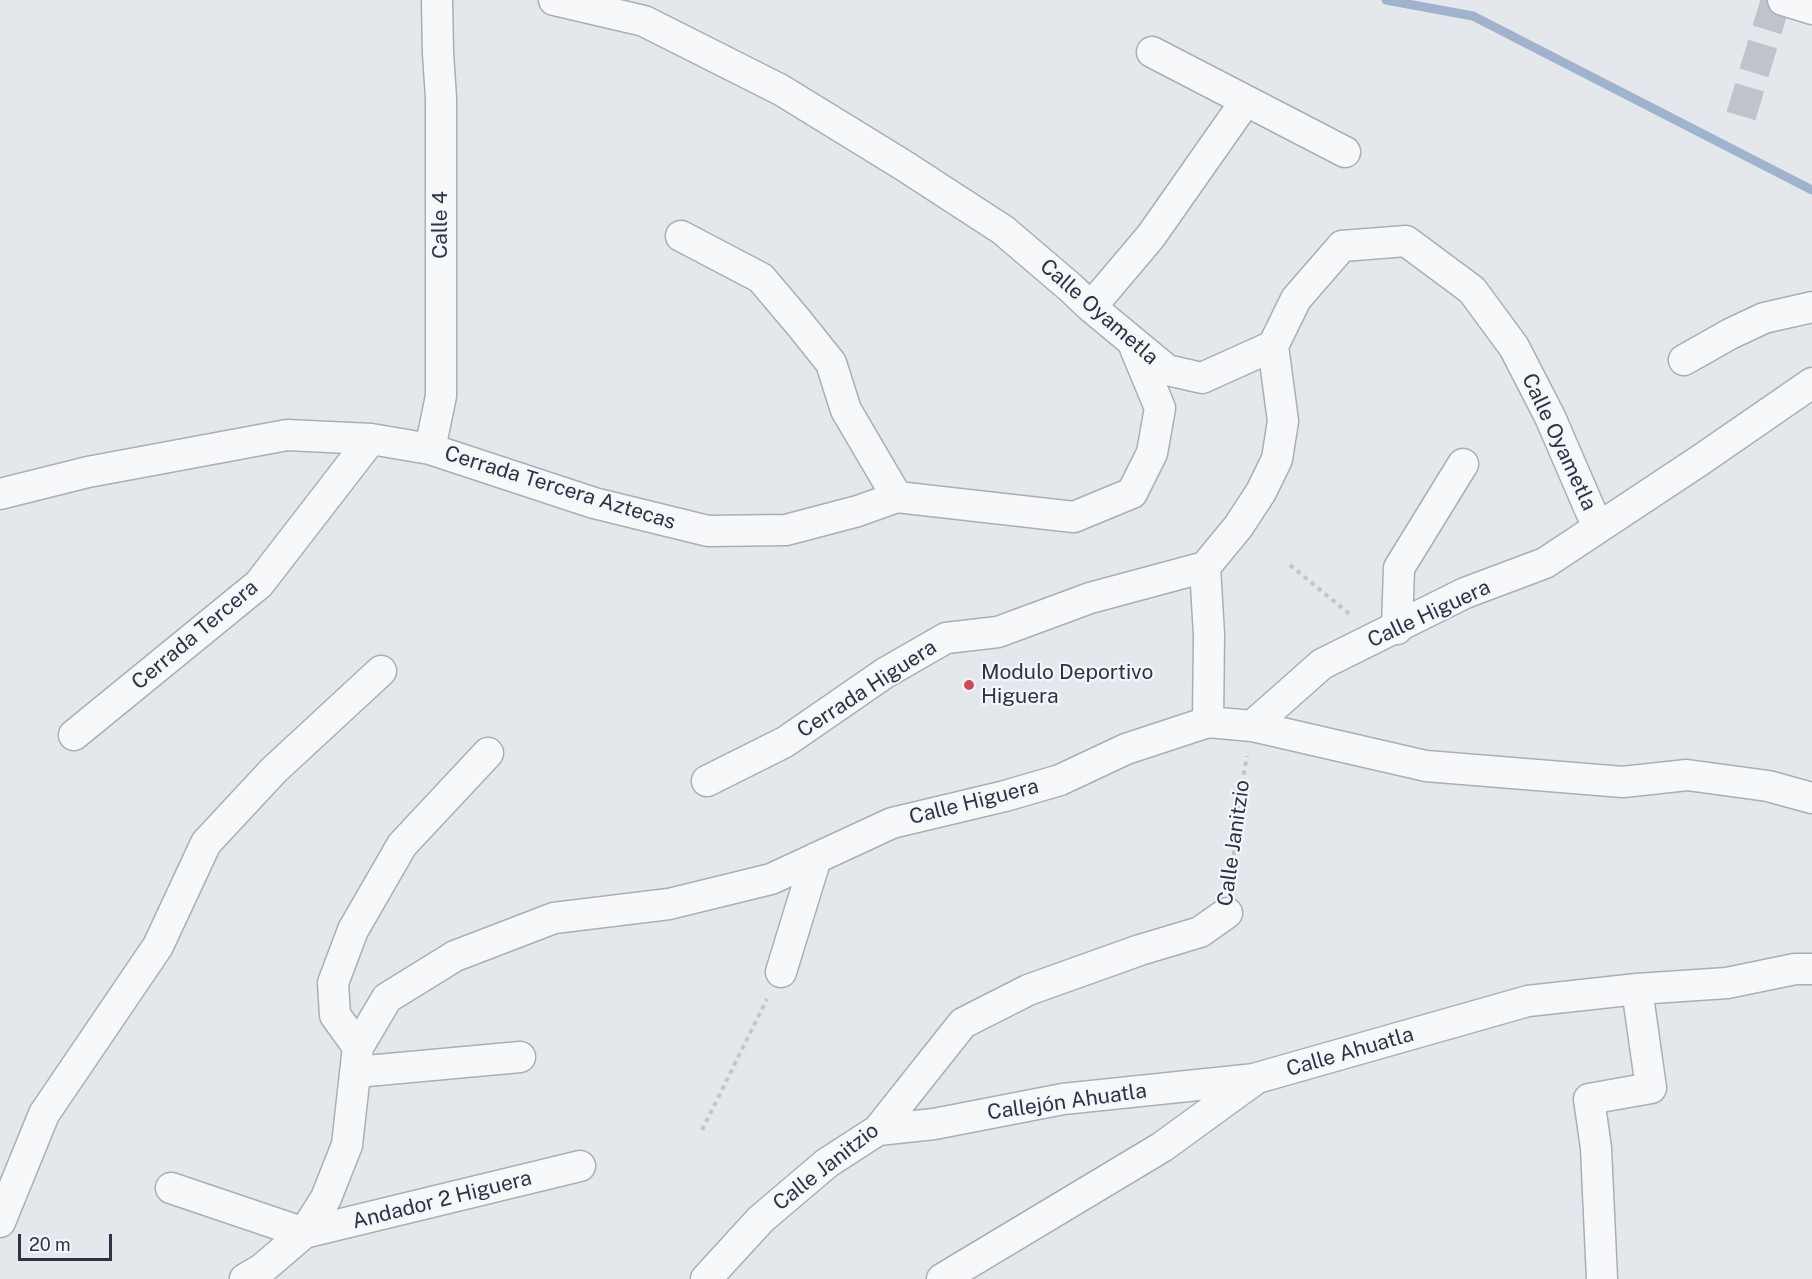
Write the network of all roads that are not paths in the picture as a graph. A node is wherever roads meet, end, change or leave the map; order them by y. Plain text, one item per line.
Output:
1 (437, 0) edge
2 (554, 0) edge
3 (1783, 0) edge
4 (1812, 9) edge
5 (1152, 52) dead end
6 (1245, 102) junction
7 (1345, 152) dead end
8 (681, 236) dead end
9 (1091, 307) junction
10 (1812, 307) edge
11 (1131, 340) junction
12 (1273, 346) junction
13 (1684, 360) dead end
14 (1812, 383) edge
15 (370, 439) junction
16 (430, 449) junction
17 (1464, 464) dead end
18 (0, 494) edge
19 (897, 497) junction
20 (1598, 528) junction
21 (1205, 567) junction
22 (1387, 633) junction
23 (381, 671) dead end
24 (1208, 722) junction
25 (1252, 726) junction
26 (74, 735) dead end
27 (488, 753) dead end
28 (707, 781) dead end
29 (1812, 798) edge
30 (816, 858) junction
31 (1227, 913) road end
32 (1812, 969) edge
33 (781, 972) road end
34 (1637, 989) junction
35 (520, 1057) dead end
36 (357, 1060) junction
37 (1257, 1078) junction
38 (878, 1130) junction
39 (580, 1166) dead end
40 (171, 1188) dead end
41 (0, 1222) edge
42 (304, 1233) junction
43 (246, 1279) edge
44 (706, 1279) edge
45 (942, 1279) edge
46 (1602, 1279) edge

1 - 16 street, Calle 4
2 - 9 street, Calle Oyametla
3 - 4 street
5 - 6 street
6 - 7 street
6 - 9 street
8 - 19 street
9 - 11 street, Calle Oyametla
10 - 13 street
11 - 12 street, Calle Oyametla
11 - 19 street, Cerrada Tercera Aztecas
12 - 20 street, Calle Oyametla
12 - 21 street
14 - 20 street, Calle Higuera
15 - 16 street, Cerrada Tercera Aztecas
15 - 18 street, Cerrada Tercera Aztecas
15 - 26 street, Cerrada Tercera
16 - 19 street, Cerrada Tercera Aztecas
17 - 22 street
20 - 22 street, Calle Higuera
21 - 24 street
21 - 28 street, Cerrada Higuera
22 - 25 street, Calle Higuera
23 - 41 street
24 - 25 street, Calle Higuera
24 - 30 street, Calle Higuera
25 - 29 street
27 - 36 street
30 - 33 street
30 - 36 street, Calle Higuera
31 - 38 street, Calle Janitzio
32 - 34 street, Calle Ahuatla
34 - 37 street, Calle Ahuatla
34 - 46 street
35 - 36 street
36 - 42 street, Calle Higuera
37 - 38 street, Callejón Ahuatla
37 - 45 street, Calle Ahuatla
38 - 44 street, Calle Janitzio
39 - 42 street, Andador 2 Higuera
40 - 42 street
42 - 43 street, Calle Higuera

